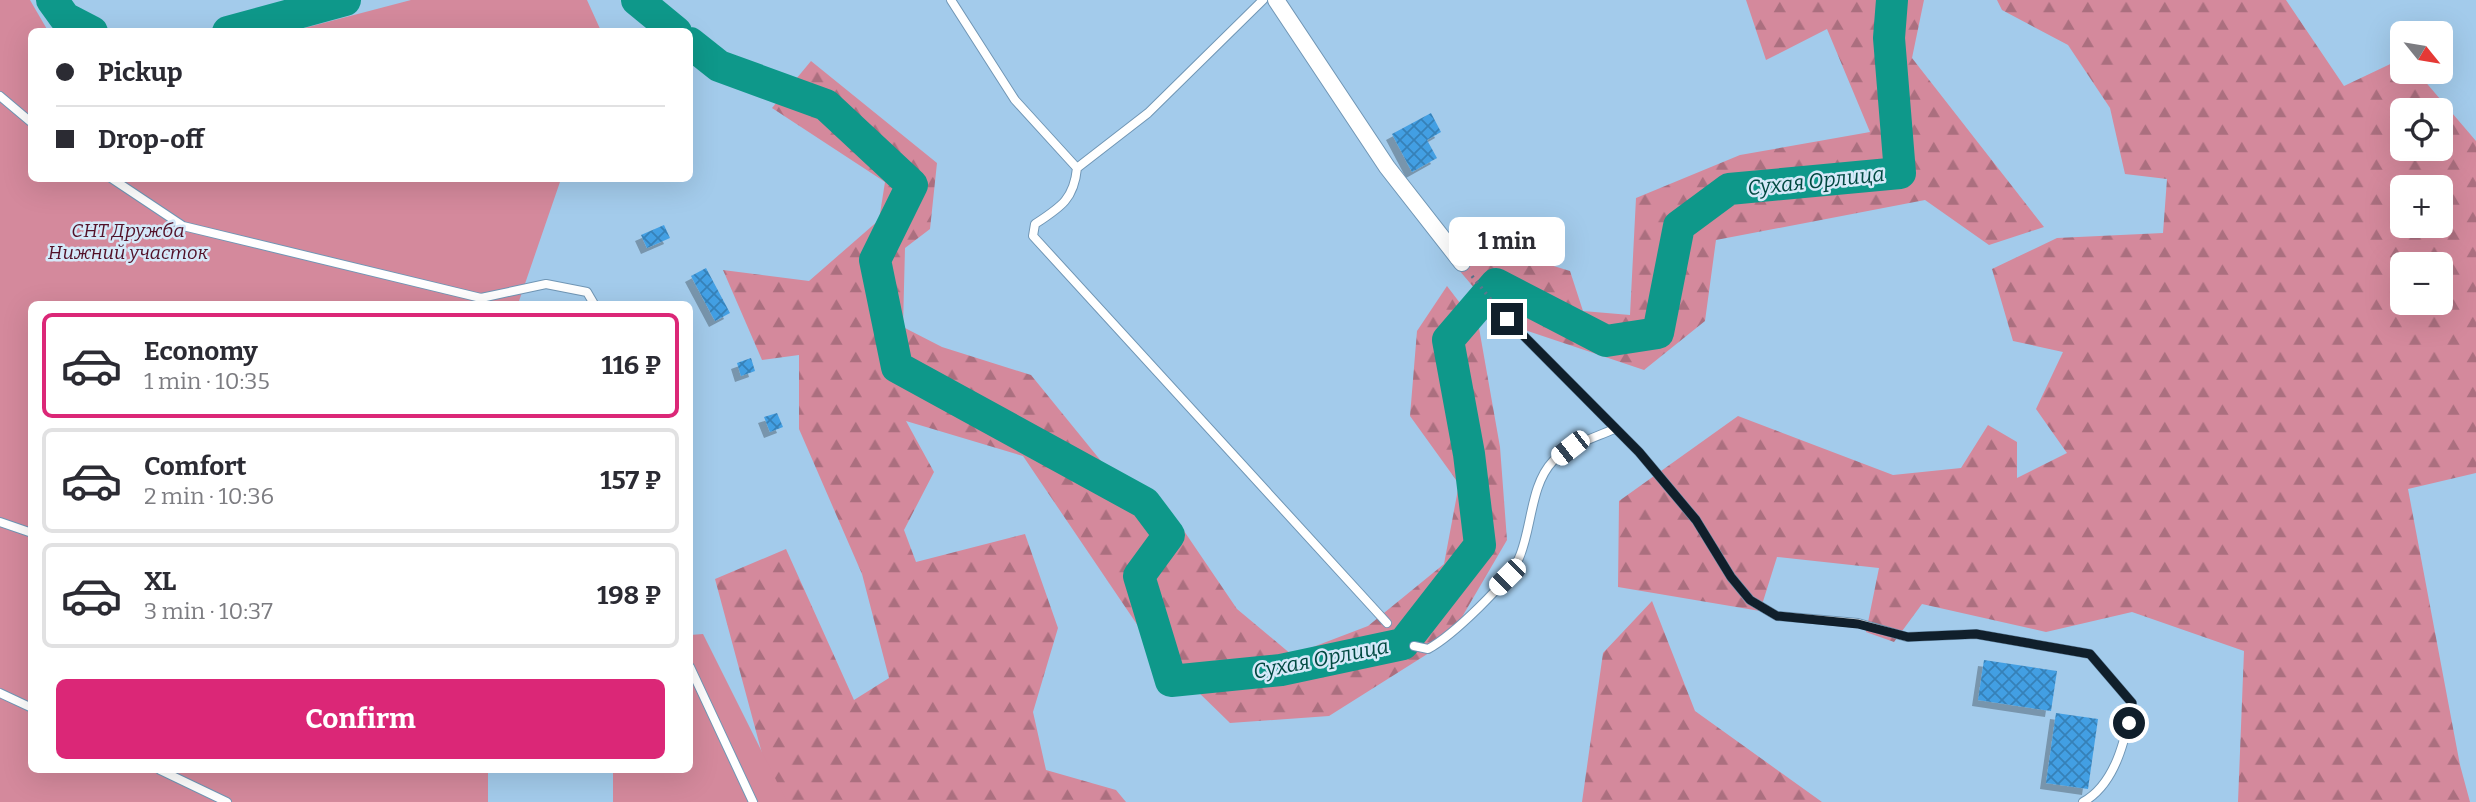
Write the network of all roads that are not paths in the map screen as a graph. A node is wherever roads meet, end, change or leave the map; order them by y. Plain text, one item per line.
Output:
1 (951, 0) edge
2 (1263, 0) edge
3 (1276, 0) edge
4 (0, 96) edge
5 (28, 120) edge
6 (1077, 168) junction
7 (117, 182) edge
8 (1462, 263) road end
9 (592, 301) edge
10 (1507, 319) road end
11 (1614, 429) junction
12 (0, 522) edge
13 (28, 532) edge
14 (1387, 624) dead end
15 (1414, 646) dead end
16 (693, 673) edge
17 (0, 693) edge
18 (28, 706) edge
19 (166, 773) edge
20 (227, 802) edge
21 (753, 802) edge
22 (2083, 802) edge

1 - 6 lane
2 - 6 lane
3 - 8 street
4 - 5 lane
6 - 14 lane
7 - 9 lane
10 - 11 lane
11 - 15 lane
11 - 22 lane
12 - 13 lane
16 - 21 lane
17 - 18 lane
19 - 20 lane

